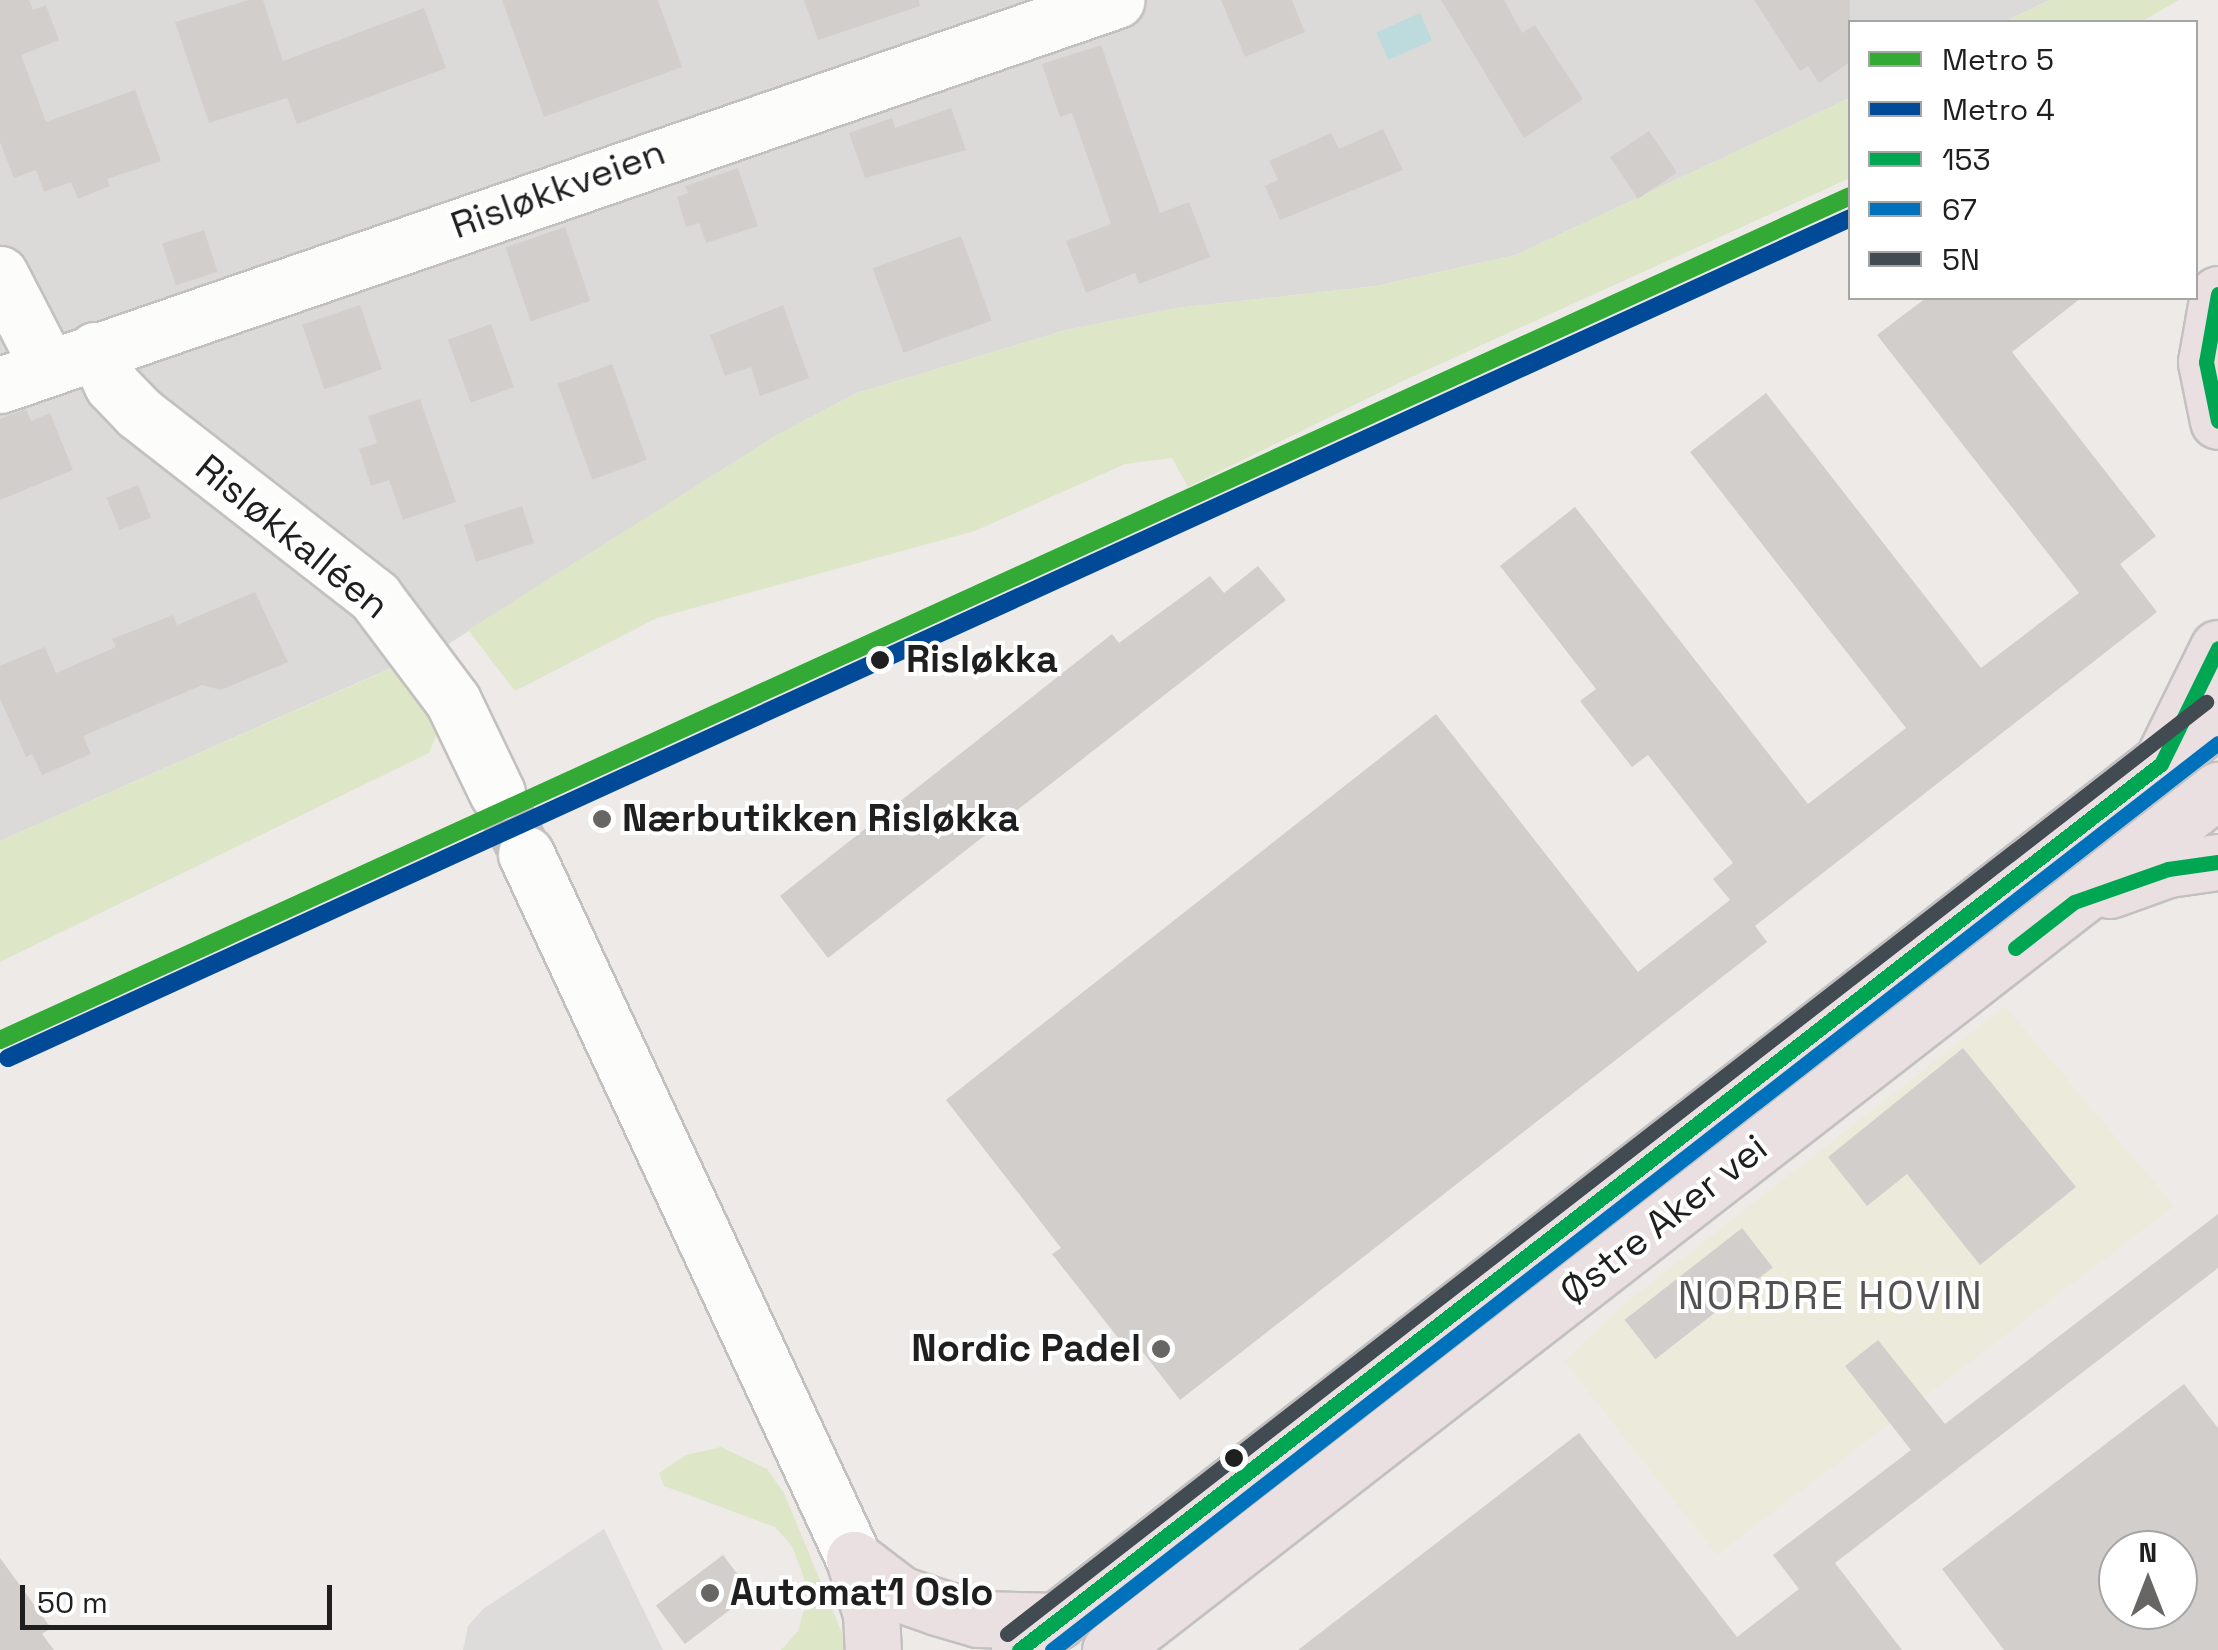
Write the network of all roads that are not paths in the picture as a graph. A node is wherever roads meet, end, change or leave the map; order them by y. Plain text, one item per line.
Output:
1 (1117, 0) edge
2 (0, 274) edge
3 (2218, 294) edge
4 (47, 367) edge
5 (2218, 421) edge
6 (2218, 648) edge
7 (2218, 718) edge
8 (2161, 764) junction
9 (2218, 790) edge
10 (498, 793) tunnel mouth
11 (526, 854) tunnel mouth
12 (2218, 862) edge
13 (2074, 902) junction
14 (854, 1559) junction
15 (1038, 1636) edge
16 (873, 1650) edge
17 (1110, 1650) edge

1 - 4 street, Risløkkveien
2 - 4 street, Risløkkalléen
3 - 5 highway
4 - 10 street, Risløkkalléen
6 - 8 highway
7 - 8 highway, Østre Aker vei
8 - 15 highway, Østre Aker vei
9 - 13 highway, Østre Aker vei
11 - 14 street
12 - 13 highway
13 - 17 highway, Østre Aker vei
14 - 15 highway
14 - 16 highway

